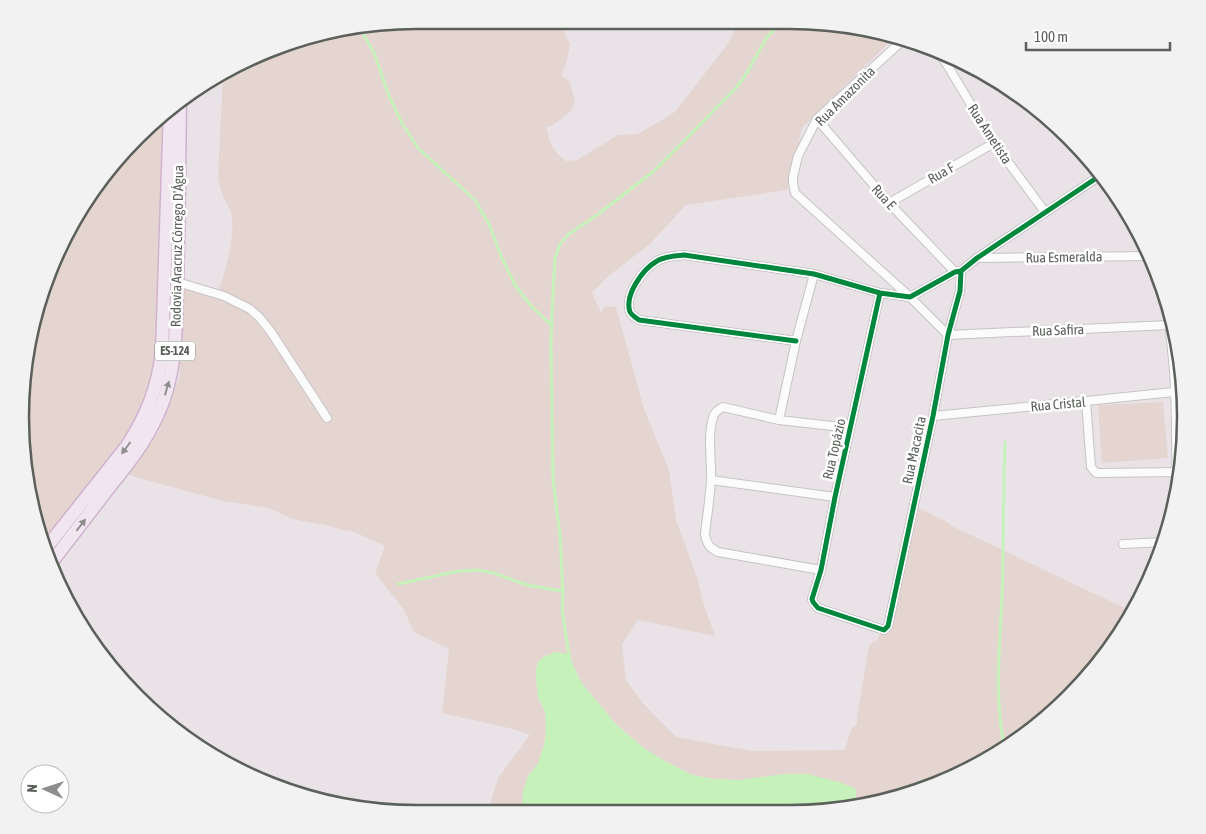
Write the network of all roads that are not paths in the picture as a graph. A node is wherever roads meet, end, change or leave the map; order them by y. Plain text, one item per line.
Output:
1 (898, 45) edge
2 (945, 61) edge
3 (180, 110) edge
4 (170, 118) edge
5 (817, 119) junction
6 (994, 143) junction
7 (1095, 179) edge
8 (889, 203) junction
9 (1045, 212) junction
10 (1142, 256) edge
11 (977, 258) junction
12 (958, 272) junction
13 (814, 274) junction
14 (178, 282) junction
15 (880, 293) junction
16 (910, 297) junction
17 (1166, 325) edge
18 (948, 334) junction
19 (796, 341) junction
20 (1176, 391) edge
21 (1086, 401) junction
22 (933, 416) junction
23 (327, 418) dead end
24 (779, 420) junction
25 (850, 428) junction
26 (1173, 472) edge
27 (711, 480) junction
28 (835, 497) junction
29 (1157, 542) edge
30 (50, 544) edge
31 (1123, 544) dead end
32 (55, 558) edge
33 (821, 570) junction
34 (818, 608) joint

1 - 5 street, Rua Amazonita
2 - 6 street, Rua Ametista
3 - 14 main road, Rodovia Aracruz Córrego D'Água / ES-124
4 -> 30 main road, Rodovia Aracruz Córrego D'Água / ES-124
5 - 8 street, Rua E
5 - 16 street, Rua Amazonita
6 - 8 street, Rua F
6 - 9 street, Rua Ametista
7 - 9 street
8 - 12 street, Rua E
9 - 11 street
10 - 11 street, Rua Esmeralda
11 - 12 street
12 - 16 street
12 - 18 street, Rua Macacita
13 - 15 street
13 - 19 street
13 - 19 street
14 - 23 street
32 -> 14 main road, Rodovia Aracruz Córrego D'Água / ES-124
15 - 16 street
15 - 25 street, Rua Topázio
16 - 18 street
17 - 18 street, Rua Safira
18 - 22 street, Rua Macacita
19 - 24 street
20 - 21 street, Rua Cristal
21 - 22 street, Rua Cristal
21 - 26 street
22 - 34 street, Rua Macacita
24 - 25 street
24 - 27 street
25 - 28 street, Rua Topázio
27 - 28 street
27 - 33 street
28 - 33 street, Rua Topázio
29 - 31 street
33 - 34 street, Rua Topázio

